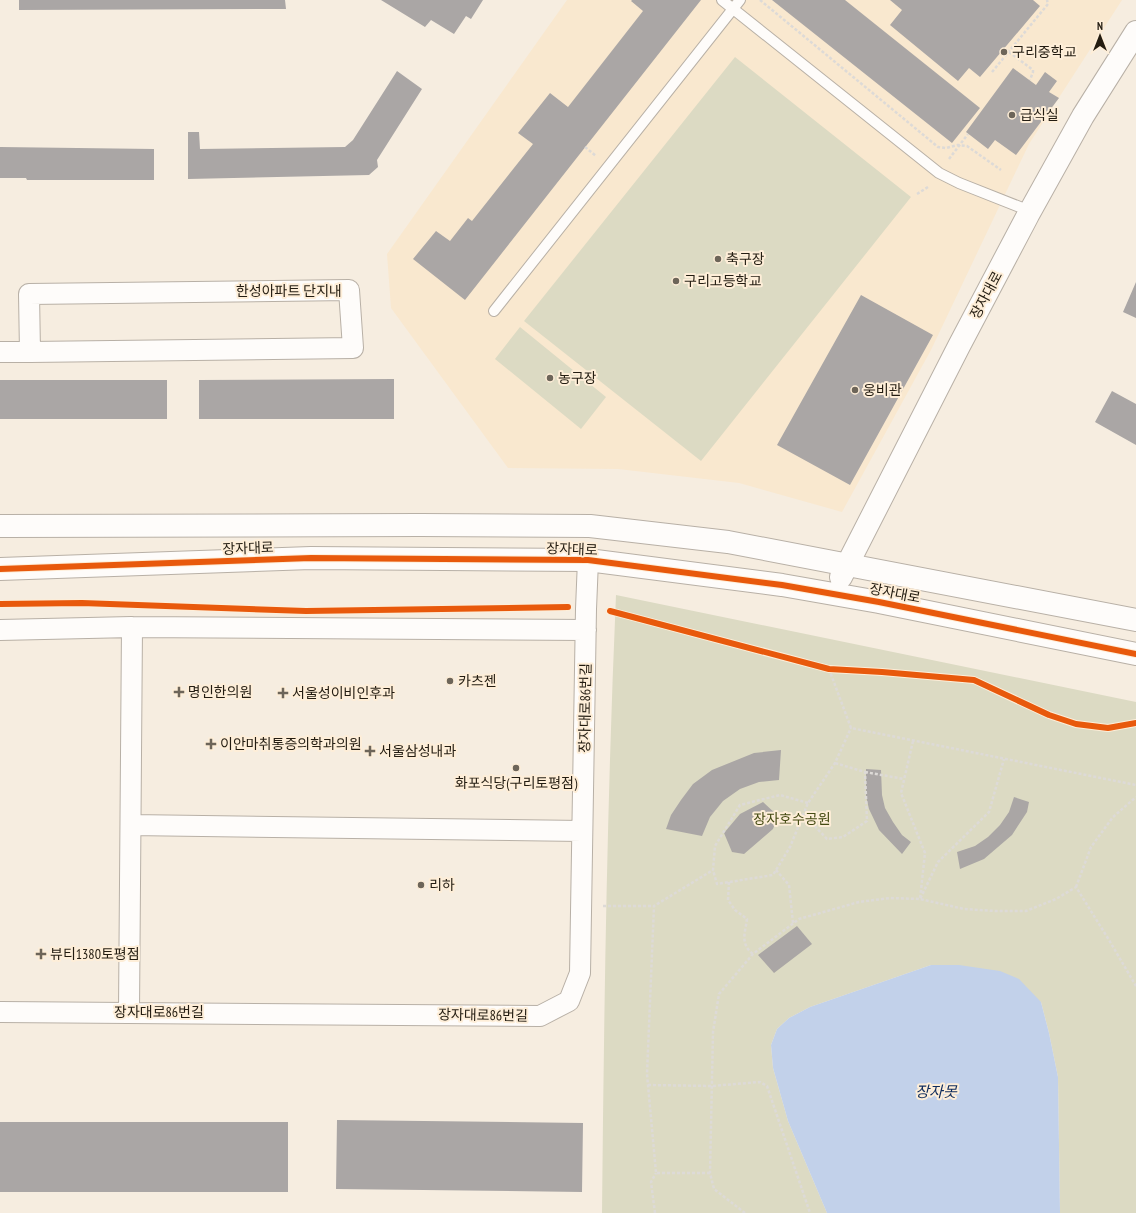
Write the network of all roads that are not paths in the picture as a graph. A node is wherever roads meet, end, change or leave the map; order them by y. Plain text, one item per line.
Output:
1 (722, 0) edge
2 (740, 0) edge
3 (733, 9) junction
4 (1136, 32) edge
5 (1030, 211) junction
6 (494, 311) dead end
7 (0, 352) edge
8 (30, 352) junction
9 (0, 526) edge
10 (588, 560) junction
11 (847, 565) junction
12 (0, 569) edge
13 (832, 594) junction
14 (1136, 620) edge
15 (132, 627) junction
16 (0, 630) edge
17 (586, 630) junction
18 (1136, 654) edge
19 (131, 825) junction
20 (582, 831) junction
21 (0, 1012) edge
22 (129, 1012) junction

1 - 3 lane
2 - 3 lane
3 - 5 lane
3 - 6 lane
4 - 5 street, 장자대로
5 - 11 street, 장자대로
7 - 8 street
8 - 8 street, 한성아파트 단지내
9 - 11 street, 장자대로
10 - 12 street, 장자대로
10 - 13 street, 장자대로
10 - 17 street, 장자대로86번길
11 - 13 street, 장자대로
11 - 14 street, 장자대로
13 - 18 street, 장자대로
15 - 16 street
15 - 17 street
15 - 19 street
17 - 20 street, 장자대로86번길
19 - 20 street
19 - 22 street
20 - 22 street, 장자대로86번길
21 - 22 street, 장자대로86번길

